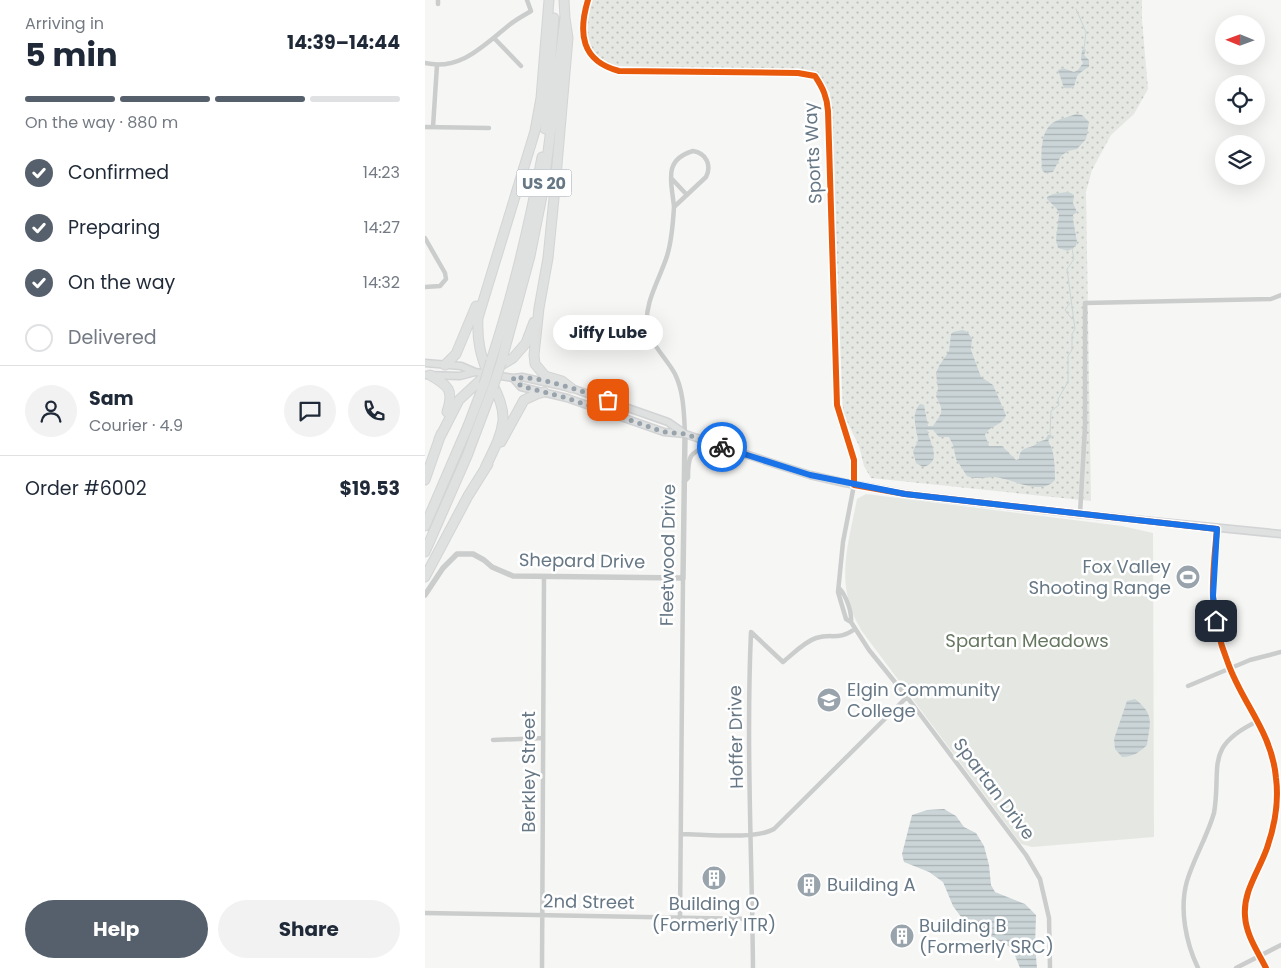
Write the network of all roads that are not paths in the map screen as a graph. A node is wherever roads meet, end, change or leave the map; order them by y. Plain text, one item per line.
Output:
1 (527, 0) edge
2 (549, 0) edge
3 (555, 0) edge
4 (564, 0) edge
5 (588, 0) edge
6 (565, 18) junction
7 (494, 38) junction
8 (425, 63) edge
9 (437, 64) junction
10 (521, 66) dead end
11 (425, 127) edge
12 (433, 127) junction
13 (489, 128) dead end
14 (672, 179) junction
15 (687, 195) junction
16 (674, 208) junction
17 (425, 238) edge
18 (491, 271) junction
19 (425, 287) edge
20 (1281, 295) edge
21 (539, 308) junction
22 (425, 363) edge
23 (445, 365) junction
24 (475, 372) junction
25 (488, 373) junction
26 (428, 375) edge
27 (513, 378) junction
28 (571, 388) junction
29 (544, 392) junction
30 (685, 434) junction
31 (439, 439) junction
32 (711, 444) junction
33 (485, 468) junction
34 (425, 480) edge
35 (684, 482) junction
36 (854, 484) junction
37 (1080, 514) junction
38 (425, 526) edge
39 (1217, 529) junction
40 (1281, 534) edge
41 (425, 552) edge
42 (425, 577) edge
43 (544, 577) junction
44 (683, 578) junction
45 (425, 595) edge
46 (855, 628) junction
47 (1281, 652) edge
48 (1230, 668) junction
49 (1188, 686) dead end
50 (907, 697) junction
51 (1258, 721) junction
52 (543, 738) junction
53 (493, 740) dead end
54 (681, 834) junction
55 (751, 834) junction
56 (425, 913) edge
57 (542, 915) junction
58 (680, 918) junction
59 (752, 919) junction
60 (1281, 945) edge
61 (1260, 955) junction
62 (542, 968) edge
63 (753, 968) edge
64 (1050, 968) edge
65 (1198, 968) edge
66 (1236, 968) edge
67 (1266, 968) edge

1 - 7 street
2 - 18 highway
3 - 38 highway, US 20, bridge
4 - 6 highway, US 20
5 - 36 street, Sports Way
6 - 21 highway
6 - 41 highway, US 20, bridge
7 - 9 street
7 - 10 street
8 - 9 street
9 - 12 street
11 - 12 street
12 - 13 street
14 - 15 street
14 - 15 street
14 - 16 street, Fleetwood Drive
15 - 16 street
16 - 30 street, Fleetwood Drive
17 - 19 street
18 - 23 highway
18 - 25 highway
20 - 37 street
21 - 25 highway
21 - 28 highway
22 - 23 main road
23 - 24 main road
24 - 25 main road
24 - 26 main road
25 - 27 main road
25 - 31 highway
25 - 33 highway
26 - 31 highway
27 - 28 main road
27 - 29 main road
28 - 30 main road
29 - 30 main road
29 - 33 highway
30 - 32 main road
30 - 35 street, Fleetwood Drive
31 - 34 highway
32 - 35 street
32 - 36 main road
33 - 42 highway
35 - 44 street, Fleetwood Drive
36 - 37 main road
36 - 46 street, Spartan Drive
37 - 39 main road
39 - 40 main road
39 - 48 street
43 - 44 street, Shepard Drive
43 - 45 street, Shepard Drive
43 - 52 street, Berkley Street
44 - 54 street, Fleetwood Drive
46 - 50 street, Spartan Drive
46 - 55 street, Hoffer Drive
47 - 48 street
48 - 49 street
48 - 51 street
50 - 55 street
50 - 64 street, Spartan Drive
51 - 61 street
51 - 65 street
52 - 53 street
52 - 57 street, Berkley Street
54 - 55 street
54 - 58 street, Fleetwood Drive
55 - 59 street, Hoffer Drive
56 - 57 street, 2nd Street
57 - 58 street, 2nd Street
57 - 62 street, Berkley Street
58 - 59 street, 2nd Street
59 - 63 street, Hoffer Drive
60 - 61 street
61 - 66 street
61 - 67 street

